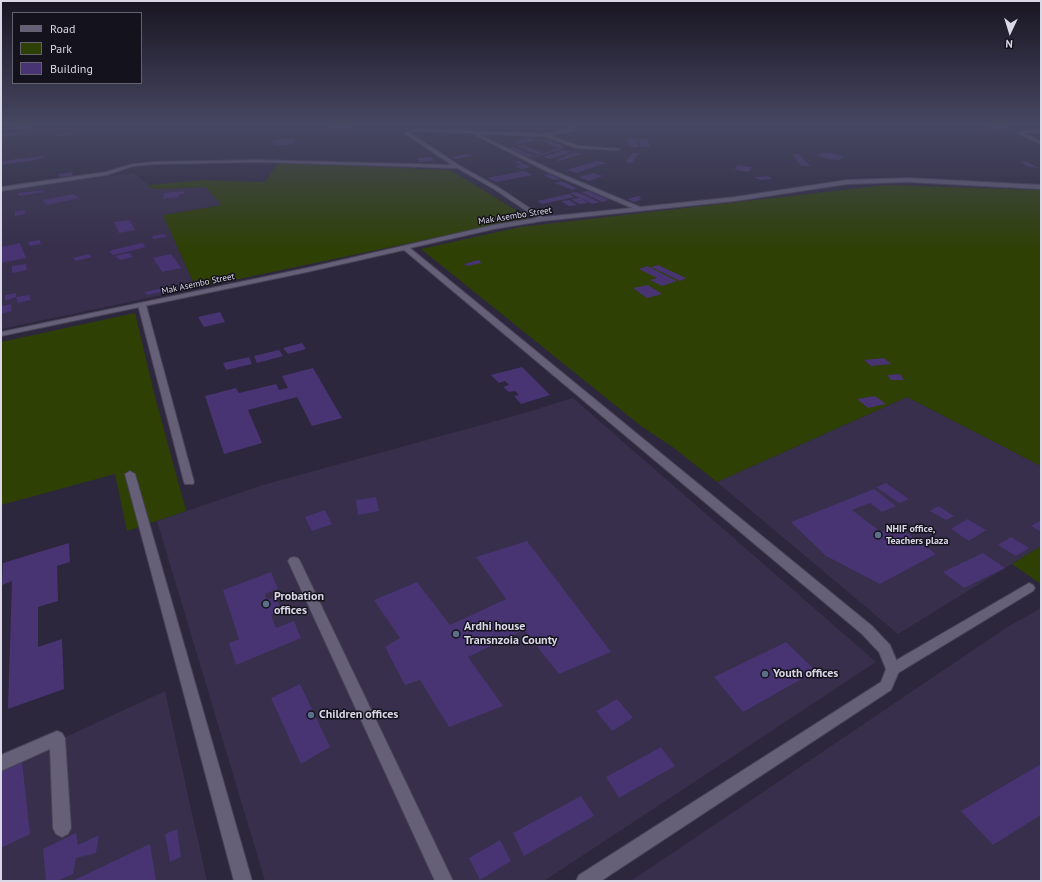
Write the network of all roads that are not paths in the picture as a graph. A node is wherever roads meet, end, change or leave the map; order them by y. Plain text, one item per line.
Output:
1 (126, 167) edge
2 (434, 167) edge
3 (542, 167) edge
4 (458, 168) joint
5 (1041, 187) edge
6 (1, 189) edge
7 (641, 210) junction
8 (542, 219) junction
9 (405, 247) junction
10 (142, 305) junction
11 (1, 334) edge
12 (130, 474) dead end
13 (190, 482) dead end
14 (294, 561) dead end
15 (1029, 588) dead end
16 (893, 669) junction
17 (1, 763) edge
18 (62, 828) dead end
19 (243, 881) edge
20 (444, 881) edge
21 (585, 881) edge

1 - 6 street
2 - 4 street
3 - 7 street
4 - 8 street
5 - 7 street, Mak Asembo Street
7 - 8 street, Mak Asembo Street
8 - 9 street, Mak Asembo Street
9 - 10 street, Mak Asembo Street
9 - 16 street
10 - 11 street, Mak Asembo Street
10 - 13 street
12 - 19 street
14 - 20 street
15 - 16 street
16 - 21 street
17 - 18 street

